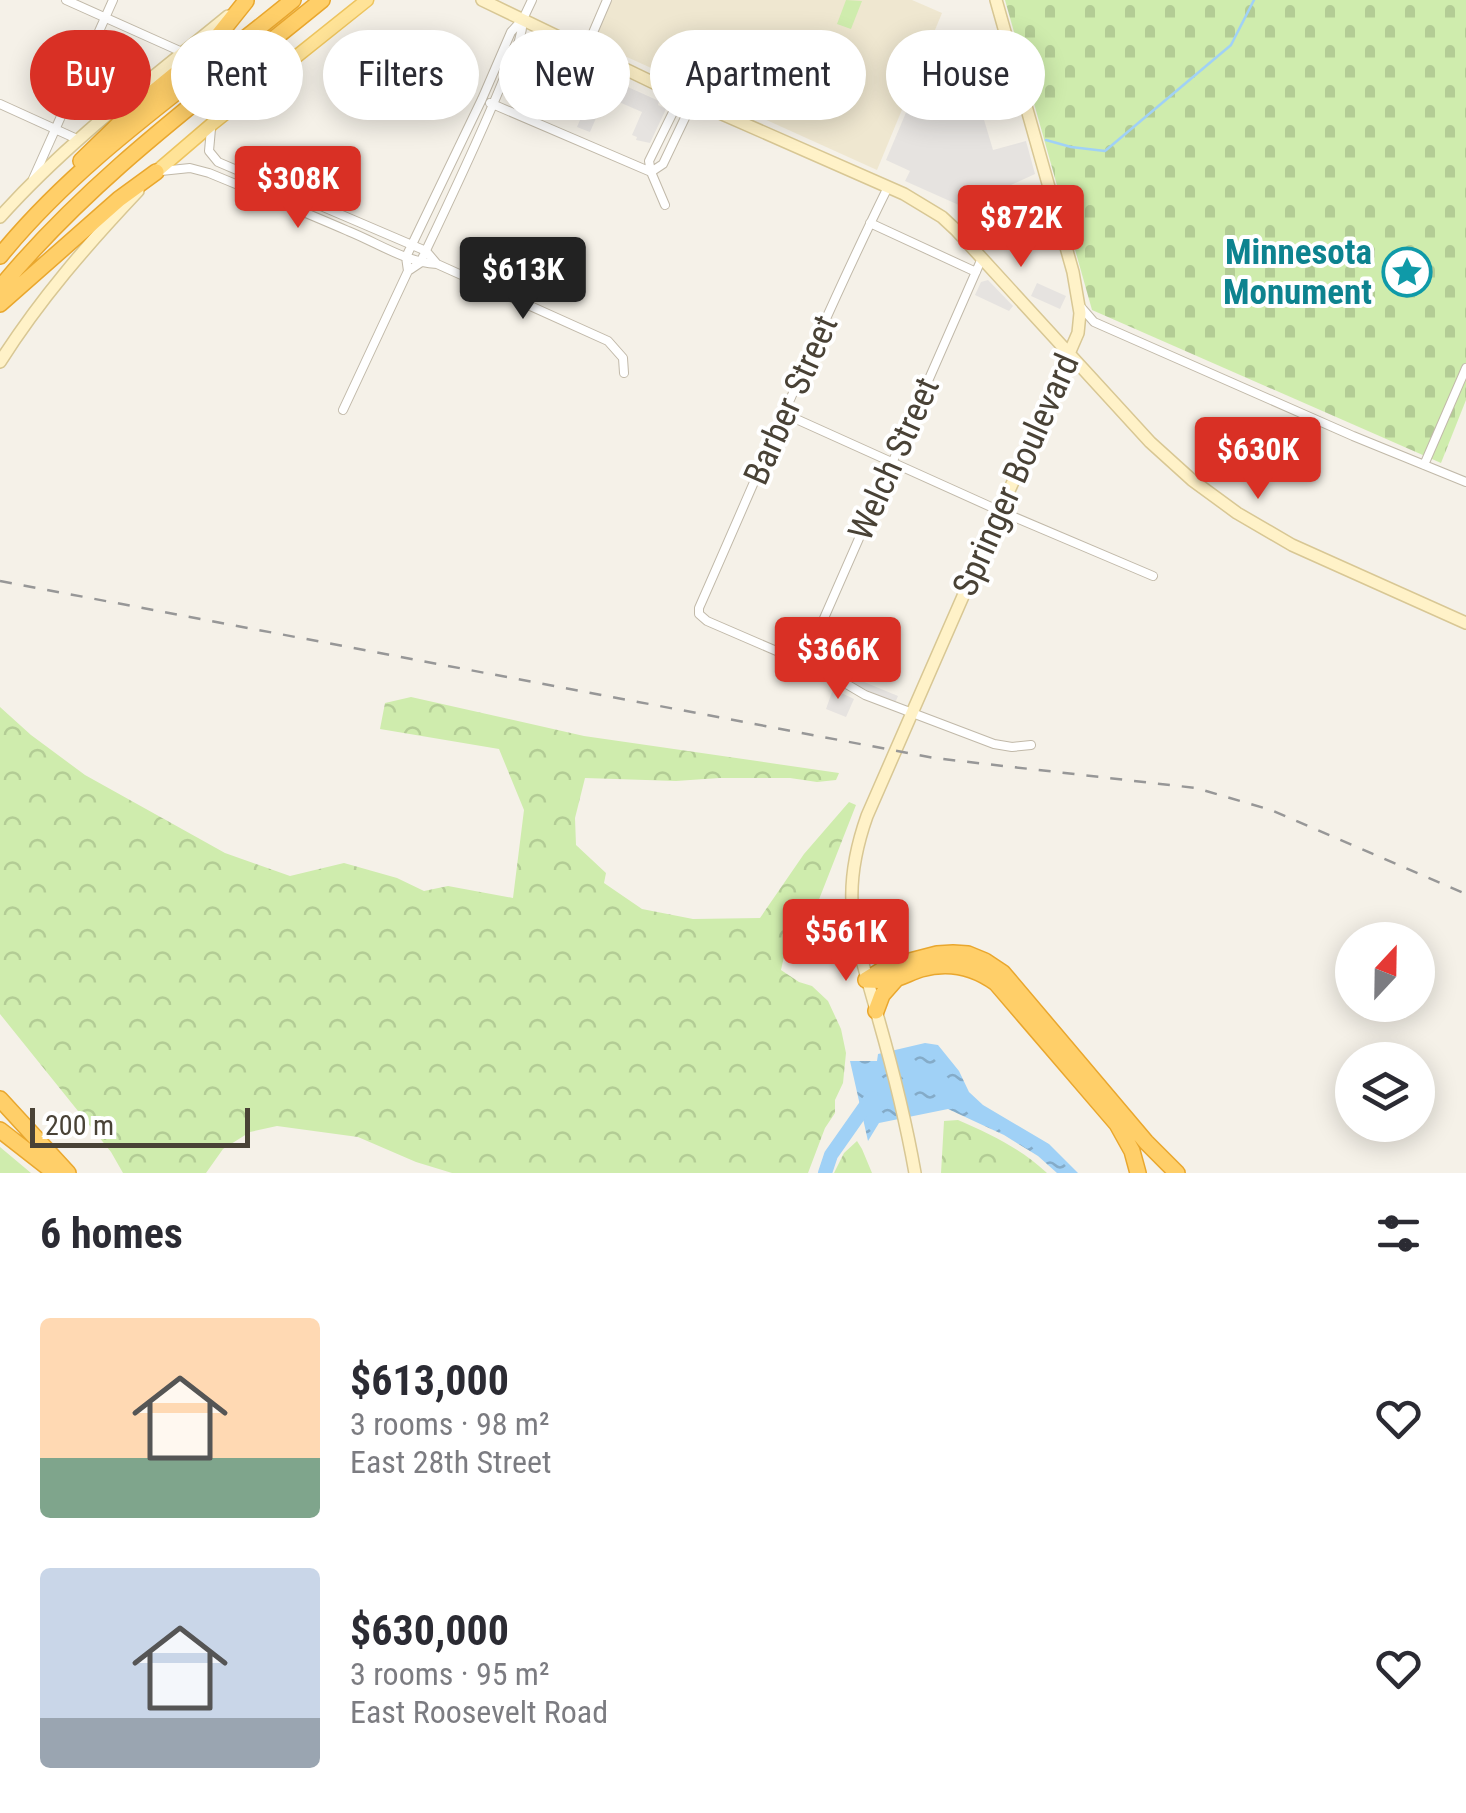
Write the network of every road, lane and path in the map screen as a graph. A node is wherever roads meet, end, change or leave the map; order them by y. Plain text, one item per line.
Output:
1 (66, 0) edge
2 (112, 0) edge
3 (247, 0) edge
4 (293, 0) edge
5 (322, 0) edge
6 (366, 0) edge
7 (482, 0) edge
8 (532, 0) edge
9 (607, 0) edge
10 (996, 0) edge
11 (105, 18) junction
12 (523, 19) junction
13 (210, 30) edge
14 (546, 30) edge
15 (594, 30) edge
16 (171, 47) edge
17 (171, 61) edge
18 (482, 99) junction
19 (0, 104) edge
20 (494, 104) junction
21 (674, 120) edge
22 (737, 120) edge
23 (212, 124) junction
24 (54, 130) junction
25 (77, 139) junction
26 (156, 172) junction
27 (650, 172) junction
28 (30, 185) junction
29 (888, 187) junction
30 (665, 205) dead end
31 (0, 217) edge
32 (34, 217) junction
33 (870, 223) junction
34 (412, 245) junction
35 (426, 251) junction
36 (0, 256) edge
37 (406, 257) junction
38 (982, 258) junction
39 (420, 263) junction
40 (437, 264) junction
41 (408, 271) junction
42 (976, 272) junction
43 (0, 288) edge
44 (1079, 303) junction
45 (0, 304) edge
46 (1070, 353) junction
47 (0, 362) edge
48 (1466, 368) edge
49 (624, 373) dead end
50 (343, 410) dead end
51 (785, 414) junction
52 (891, 462) junction
53 (1424, 465) junction
54 (1466, 482) edge
55 (1000, 511) junction
56 (1154, 576) dead end
57 (1466, 623) edge
58 (804, 659) junction
59 (913, 712) junction
60 (1031, 745) dead end
61 (854, 934) junction
62 (965, 960) junction
63 (900, 971) junction
64 (866, 980) junction
65 (878, 1017) junction
66 (0, 1099) edge
67 (0, 1130) edge
68 (55, 1173) edge
69 (68, 1173) edge
70 (915, 1173) edge
71 (1138, 1173) edge
72 (1176, 1173) edge

1 - 11 street
2 - 11 street
3 - 13 main road
3 - 32 highway
4 - 32 highway
5 - 43 highway
6 - 23 main road
7 - 12 main road
8 - 12 street
9 - 15 street
10 - 44 main road, Springer Boulevard
11 - 16 street
11 - 24 street
12 - 14 main road
12 - 18 street
12 - 20 street
17 - 25 main road
18 - 20 street
18 - 34 street
19 - 24 street
20 - 27 street
20 - 35 street
21 - 27 street
22 - 29 main road
23 - 26 main road
23 - 34 street
24 - 25 street
24 - 28 street
25 - 28 main road
26 - 37 street
26 - 45 highway
26 - 47 main road
27 - 30 street
28 - 31 main road
29 - 33 street, Barber Street
29 - 38 main road
32 - 36 highway
33 - 42 street
33 - 51 street, Barber Street
34 - 35 street
34 - 37 street
35 - 39 street
35 - 40 street
37 - 39 street
37 - 41 street
38 - 42 street, Welch Street
38 - 46 main road
39 - 40 street
39 - 41 street
40 - 49 street
41 - 50 street
42 - 52 street, Welch Street
44 - 46 main road, Springer Boulevard
44 - 53 street
46 - 55 main road, Springer Boulevard
46 - 57 main road
48 - 53 street
51 - 52 street
51 - 58 street, Barber Street
52 - 55 street
52 - 58 street, Welch Street
53 - 54 street
55 - 56 street
55 - 59 main road, Springer Boulevard
58 - 59 street
59 - 60 street
59 - 61 main road, Springer Boulevard
61 - 63 highway
61 - 64 main road, Springer Boulevard
62 - 63 highway
62 - 71 highway
62 - 72 highway
63 - 64 highway
63 - 65 highway
64 - 65 main road, Springer Boulevard
65 - 70 main road, Springer Boulevard
66 - 69 highway
67 - 68 highway

